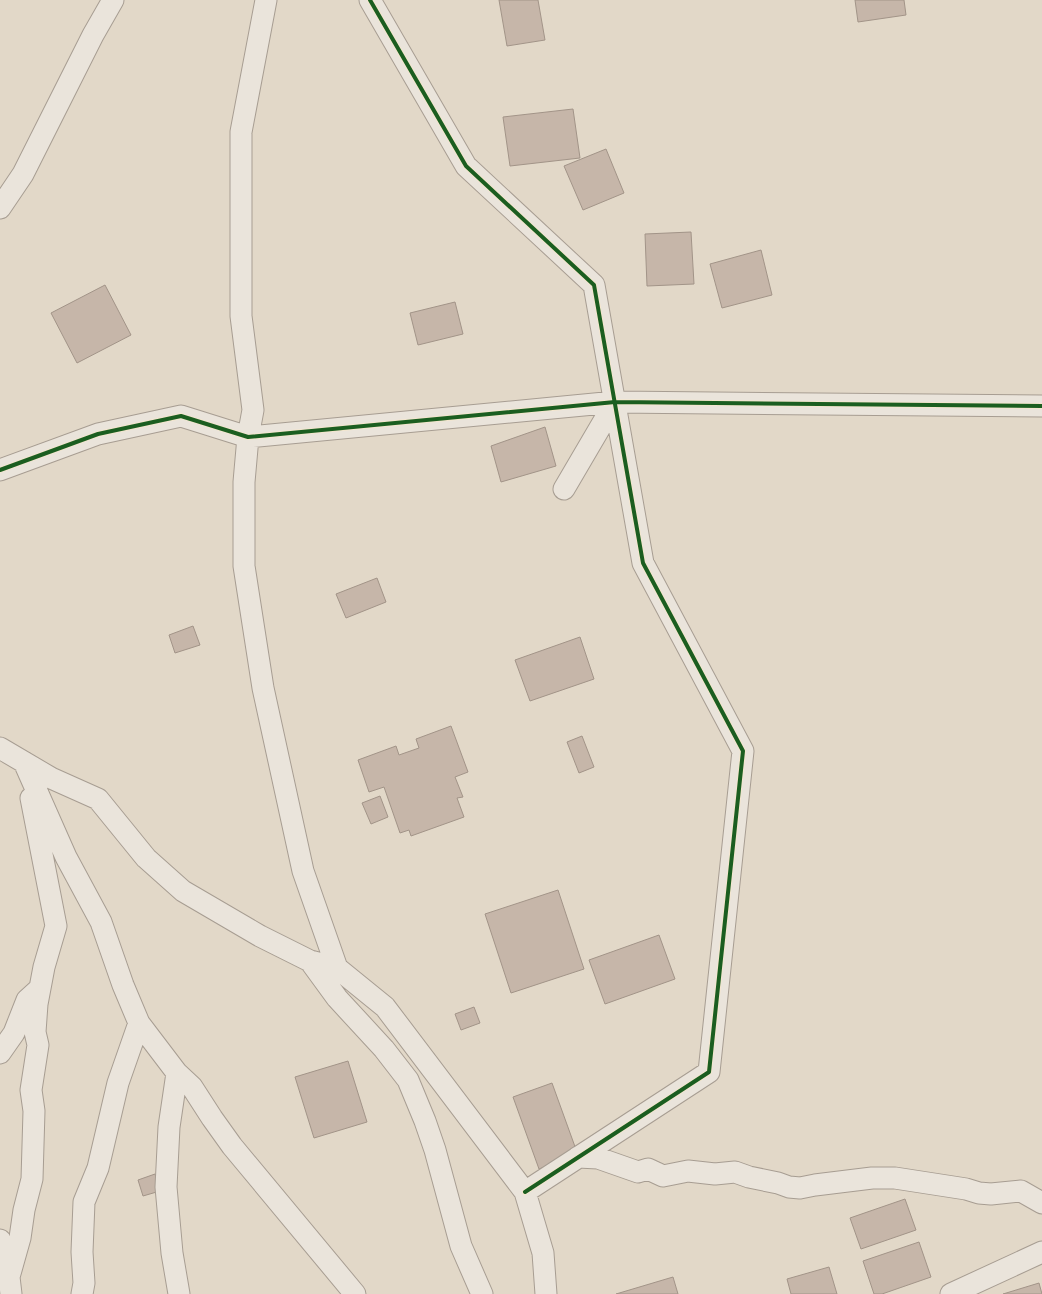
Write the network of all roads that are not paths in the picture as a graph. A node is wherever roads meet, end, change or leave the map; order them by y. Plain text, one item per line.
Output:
1 (113, 0) edge
2 (266, 0) edge
3 (370, 0) edge
4 (0, 208) edge
5 (615, 402) junction
6 (1042, 406) edge
7 (248, 437) junction
8 (0, 470) edge
9 (564, 489) dead end
10 (0, 748) edge
11 (24, 762) junction
12 (310, 961) junction
13 (337, 968) junction
14 (40, 988) junction
15 (139, 1023) junction
16 (0, 1053) edge
17 (177, 1073) junction
18 (578, 1157) junction
19 (525, 1192) junction
20 (1042, 1203) edge
21 (0, 1240) edge
22 (1042, 1252) edge
23 (10, 1286) edge
24 (82, 1294) edge
25 (179, 1294) edge
26 (355, 1294) edge
27 (482, 1294) edge
28 (546, 1294) edge
29 (951, 1294) edge

1 - 4 street
2 - 7 street
3 - 5 street
5 - 6 street
5 - 7 street
5 - 9 street
5 - 18 street
7 - 8 street
7 - 13 street
10 - 11 street
11 - 12 street
11 - 14 street
11 - 15 street
12 - 13 street
12 - 27 street
13 - 19 street
14 - 16 street
14 - 23 street
15 - 17 street
15 - 24 street
17 - 25 street
17 - 26 street
18 - 19 street
18 - 20 street
19 - 28 street
21 - 23 street
22 - 29 street

